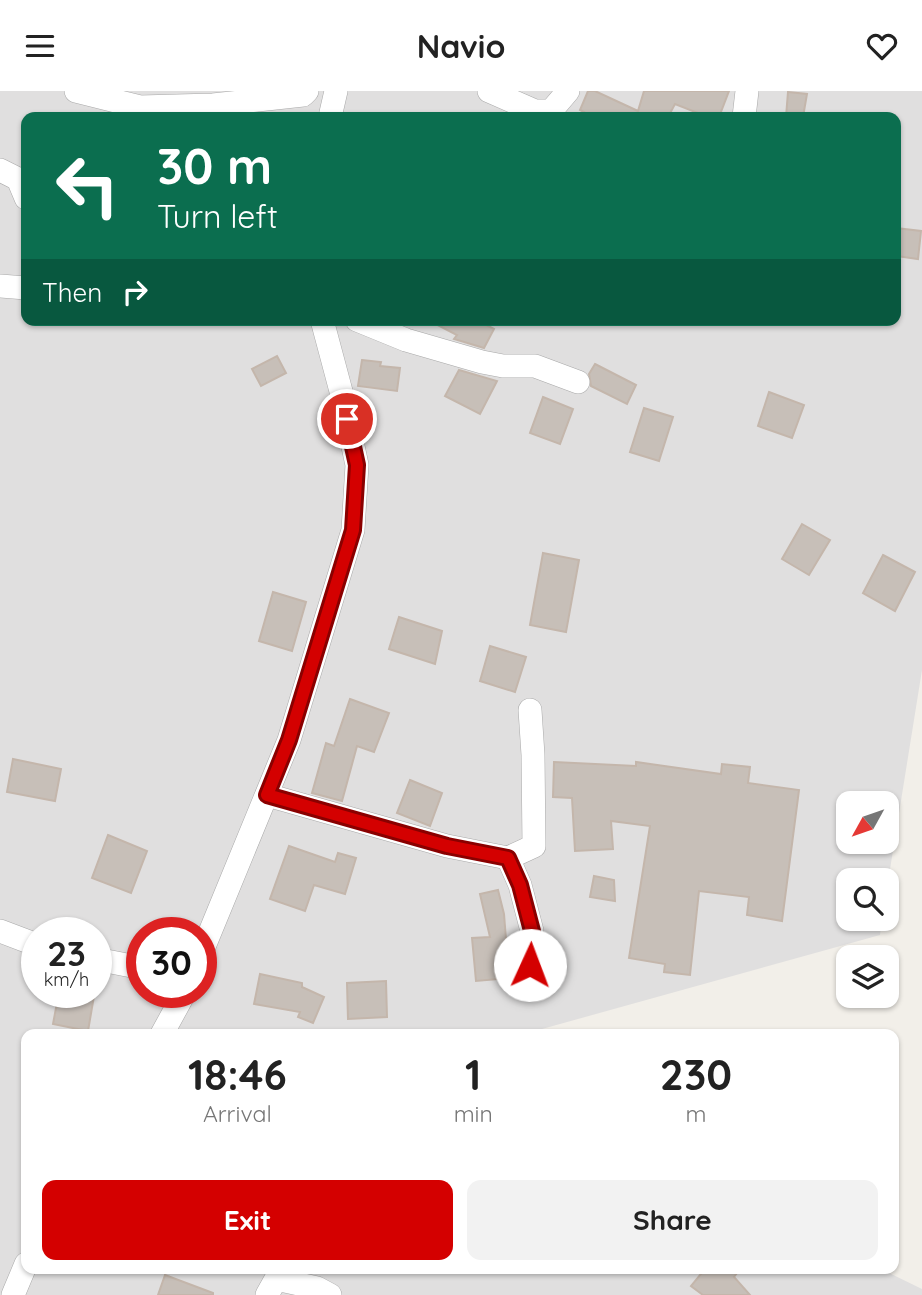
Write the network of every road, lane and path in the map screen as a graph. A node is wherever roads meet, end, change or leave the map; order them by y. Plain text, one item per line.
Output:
1 (76, 91) edge
2 (307, 91) edge
3 (336, 91) edge
4 (489, 91) edge
5 (568, 91) edge
6 (747, 91) edge
7 (331, 112) edge
8 (540, 112) edge
9 (552, 112) edge
10 (745, 112) edge
11 (0, 170) edge
12 (21, 187) edge
13 (0, 286) edge
14 (21, 288) edge
15 (324, 326) edge
16 (373, 326) edge
17 (578, 382) dead end
18 (530, 710) dead end
19 (267, 795) junction
20 (508, 858) junction
21 (216, 917) edge
22 (0, 931) edge
23 (21, 939) edge
24 (530, 965) dead end
25 (176, 1008) edge
26 (165, 1029) edge
27 (22, 1274) edge
28 (13, 1295) edge
29 (267, 1295) edge
30 (330, 1295) edge

1 - 2 street
3 - 7 street
4 - 8 street
5 - 9 street
6 - 10 street
11 - 12 street
13 - 14 street
15 - 19 street
16 - 17 street
18 - 20 street
19 - 20 street
19 - 21 street
20 - 24 street
22 - 23 street
25 - 26 street
27 - 28 street
29 - 30 street

